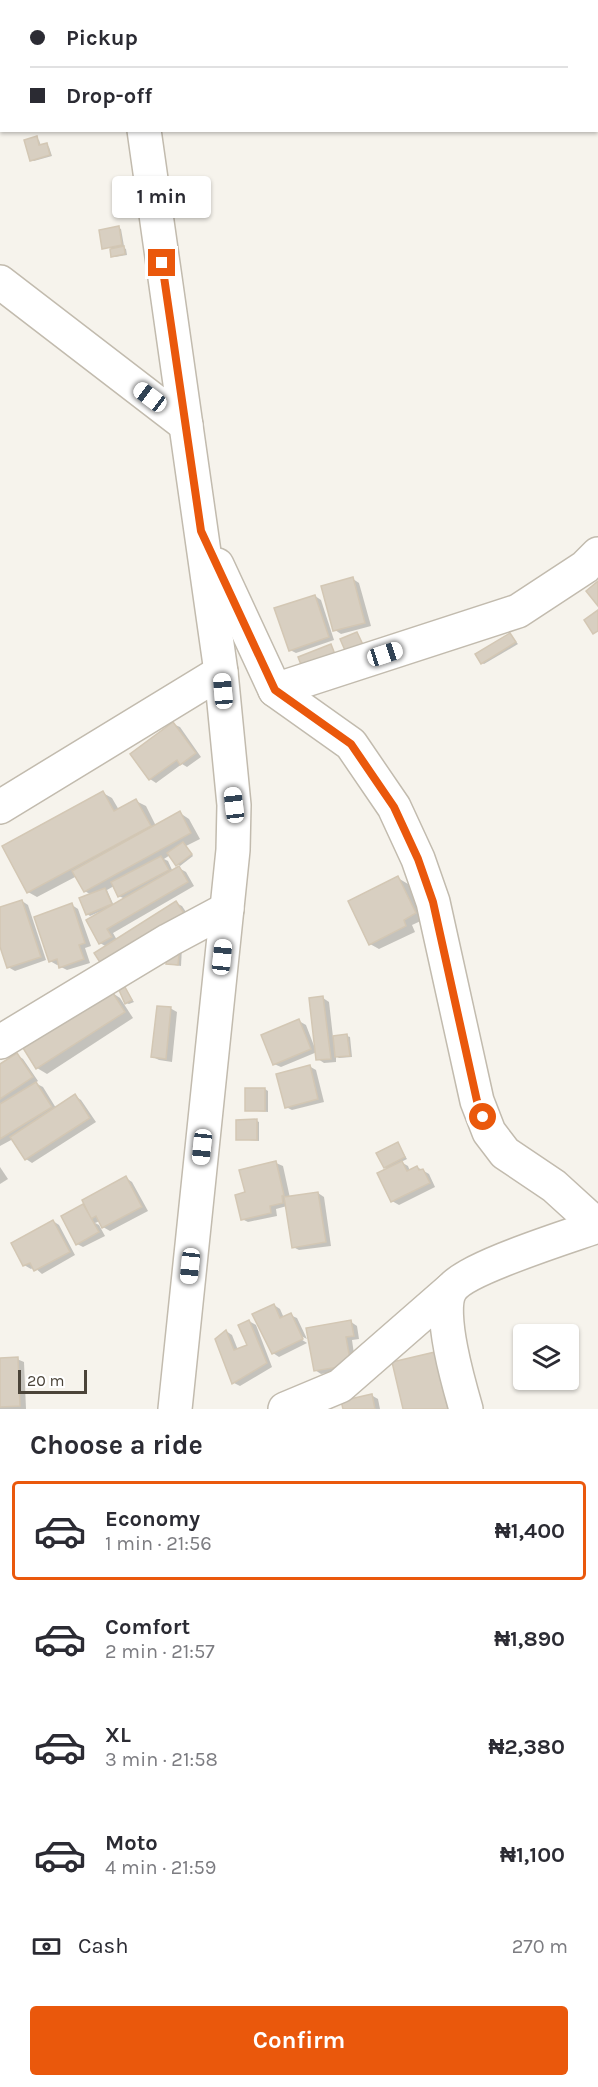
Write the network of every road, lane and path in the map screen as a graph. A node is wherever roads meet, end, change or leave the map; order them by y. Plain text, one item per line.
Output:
1 (144, 132) edge
2 (0, 282) edge
3 (186, 424) junction
4 (201, 531) junction
5 (598, 554) edge
6 (221, 672) junction
7 (275, 690) junction
8 (0, 807) edge
9 (227, 909) junction
10 (0, 1042) edge
11 (598, 1226) edge
12 (450, 1290) junction
13 (175, 1409) edge
14 (285, 1409) edge
15 (466, 1409) edge

1 - 3 street
2 - 3 street
3 - 4 street
4 - 6 street
4 - 7 street
5 - 7 street
6 - 8 street
6 - 9 street
7 - 11 street
9 - 10 street
9 - 13 street
11 - 12 street
12 - 14 street
12 - 15 street

